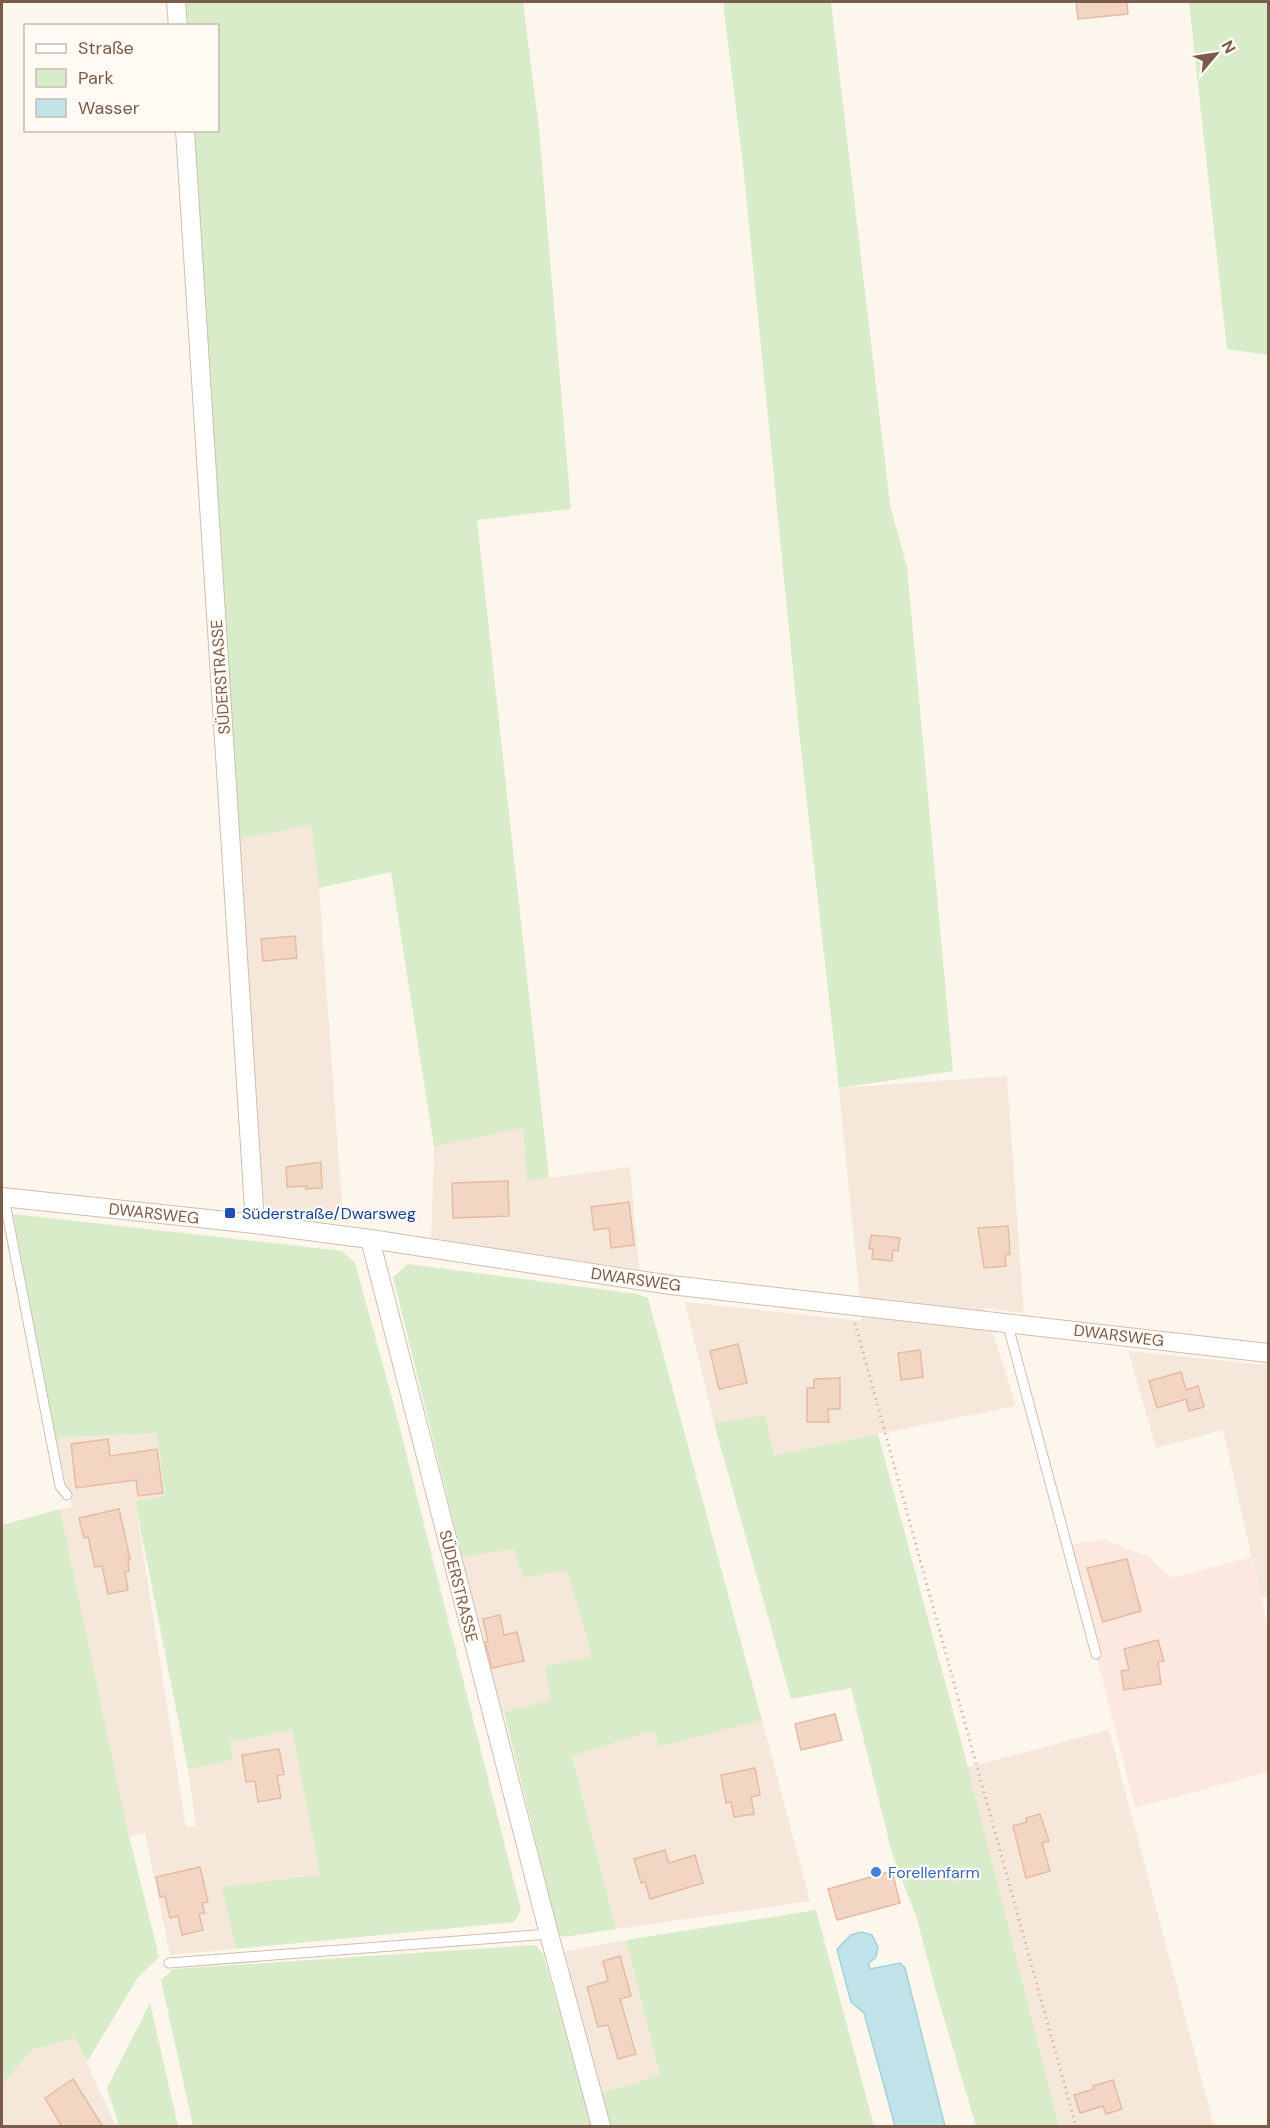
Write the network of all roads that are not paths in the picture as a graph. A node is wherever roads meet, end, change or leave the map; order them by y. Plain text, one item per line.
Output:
1 (176, 2) edge
2 (178, 24) edge
3 (185, 132) edge
4 (3, 1198) edge
5 (255, 1224) junction
6 (370, 1239) junction
7 (1007, 1322) junction
8 (1269, 1353) edge
9 (68, 1495) dead end
10 (1096, 1654) dead end
11 (549, 1934) junction
12 (169, 1963) dead end
13 (601, 2127) edge

1 - 2 street
3 - 5 street, SÜDERSTRASSE
4 - 5 street, DWARSWEG
4 - 9 lane, DWARSWEG
5 - 6 street, DWARSWEG
6 - 7 street, DWARSWEG
6 - 11 street, SÜDERSTRASSE
7 - 8 street, DWARSWEG
7 - 10 lane
11 - 12 lane
11 - 13 street, SÜDERSTRASSE

